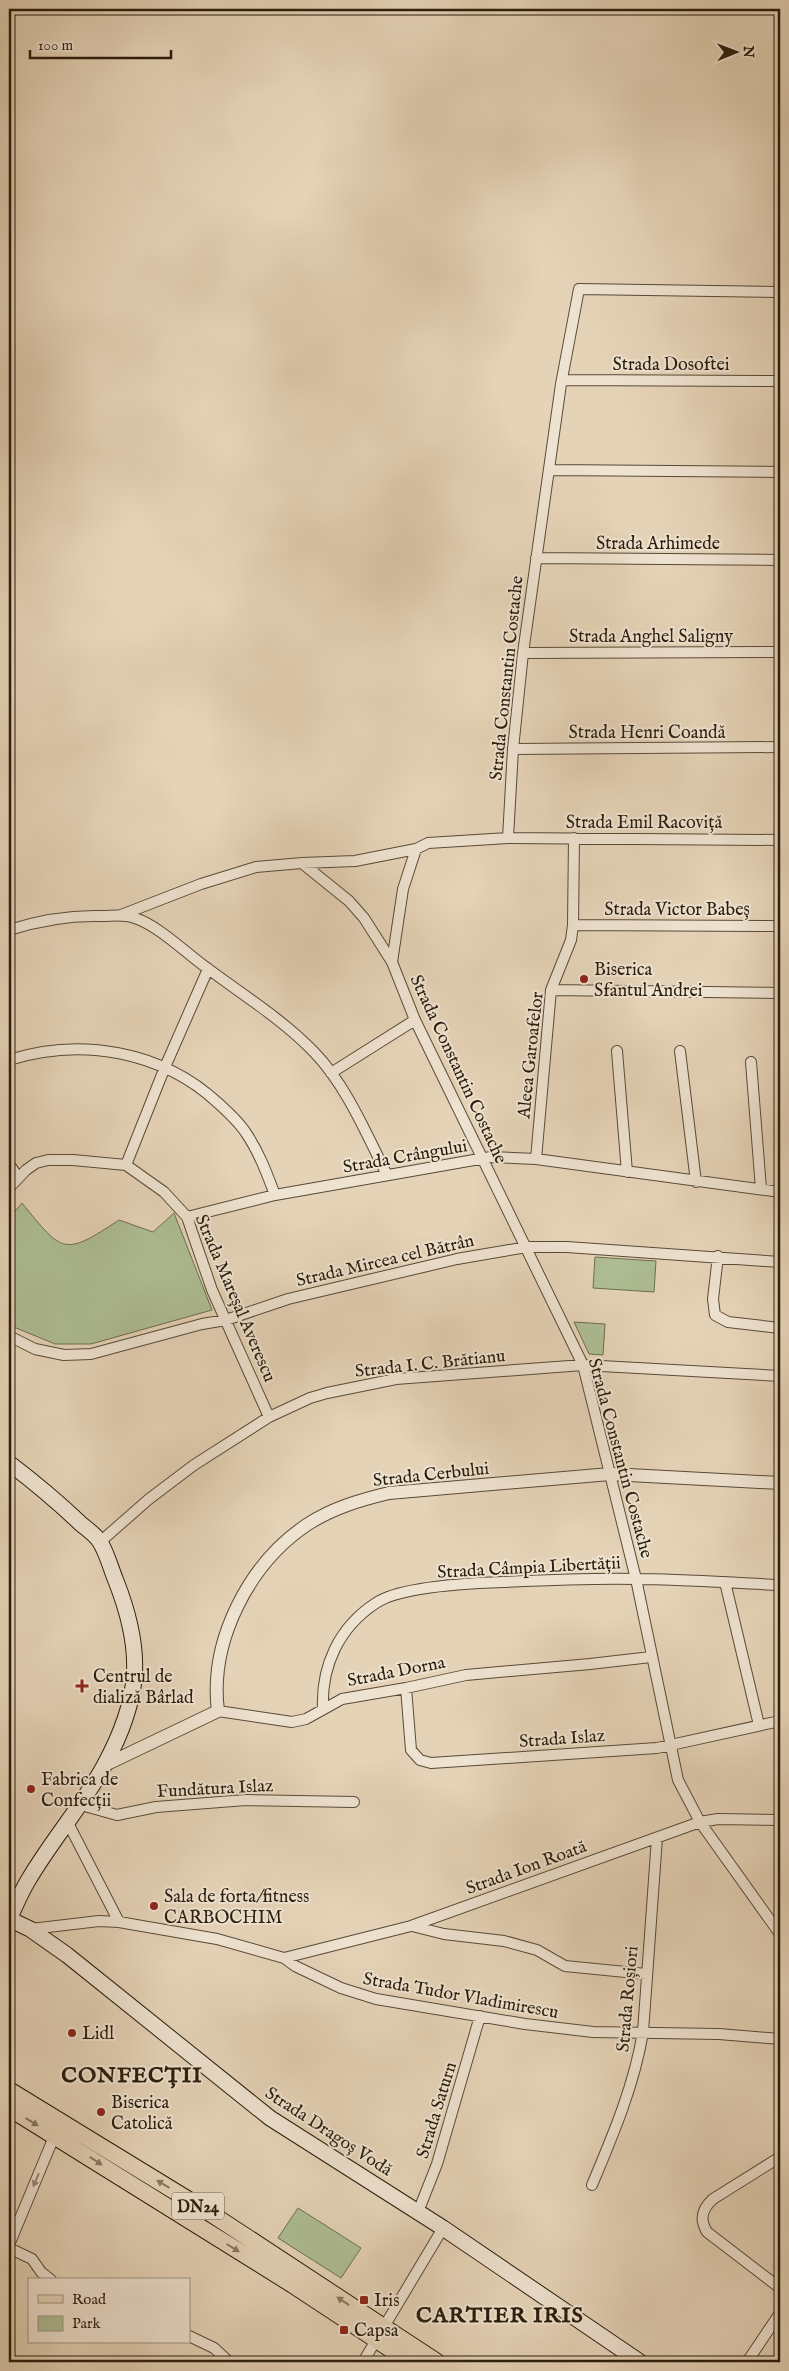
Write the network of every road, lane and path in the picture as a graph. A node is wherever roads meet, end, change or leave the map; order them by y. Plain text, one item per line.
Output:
1 (780, 292) edge
2 (562, 380) junction
3 (780, 381) edge
4 (549, 470) junction
5 (780, 472) edge
6 (536, 558) junction
7 (780, 560) edge
8 (780, 652) edge
9 (523, 653) junction
10 (780, 747) edge
11 (513, 749) junction
12 (508, 838) junction
13 (574, 838) junction
14 (780, 840) edge
15 (416, 849) junction
16 (302, 862) junction
17 (121, 915) junction
18 (573, 925) junction
19 (780, 926) edge
20 (9, 930) edge
21 (392, 962) junction
22 (208, 969) junction
23 (551, 990) junction
24 (780, 993) edge
25 (415, 1020) junction
26 (680, 1050) dead end
27 (617, 1051) dead end
28 (9, 1060) edge
29 (751, 1062) dead end
30 (165, 1067) junction
31 (331, 1074) junction
32 (484, 1159) junction
33 (536, 1159) junction
34 (9, 1164) edge
35 (126, 1165) junction
36 (627, 1172) junction
37 (386, 1175) junction
38 (18, 1177) junction
39 (696, 1182) junction
40 (9, 1188) edge
41 (761, 1189) junction
42 (780, 1192) edge
43 (275, 1195) junction
44 (186, 1218) junction
45 (527, 1247) junction
46 (718, 1256) junction
47 (780, 1262) edge
48 (226, 1320) junction
49 (780, 1328) edge
50 (9, 1336) edge
51 (583, 1365) junction
52 (780, 1376) edge
53 (269, 1417) junction
54 (9, 1463) edge
55 (610, 1474) junction
56 (780, 1483) edge
57 (100, 1542) junction
58 (636, 1578) junction
59 (725, 1582) junction
60 (780, 1585) edge
61 (651, 1657) junction
62 (406, 1688) junction
63 (323, 1709) junction
64 (218, 1711) junction
65 (780, 1721) edge
66 (759, 1725) junction
67 (670, 1744) junction
68 (104, 1765) junction
69 (354, 1802) dead end
70 (80, 1805) junction
71 (780, 1820) edge
72 (700, 1822) junction
73 (68, 1823) junction
74 (657, 1838) junction
75 (9, 1919) edge
76 (119, 1922) junction
77 (411, 1926) junction
78 (30, 1929) junction
79 (780, 1934) edge
80 (284, 1958) junction
81 (646, 1974) junction
82 (480, 2016) junction
83 (643, 2032) junction
84 (780, 2039) edge
85 (9, 2090) edge
86 (9, 2108) edge
87 (58, 2129) junction
88 (780, 2156) edge
89 (592, 2185) dead end
90 (418, 2212) junction
91 (443, 2228) junction
92 (9, 2246) edge
93 (48, 2278) edge
94 (780, 2288) edge
95 (780, 2313) edge
96 (380, 2334) junction
97 (190, 2336) edge
98 (229, 2362) edge
99 (363, 2362) edge
100 (410, 2362) edge
101 (437, 2362) edge
102 (640, 2362) edge
103 (747, 2362) edge

1 - 2 street, Strada Constantin Costache
2 - 3 street, Strada Dosoftei
2 - 4 street, Strada Constantin Costache
4 - 5 street
4 - 6 street, Strada Constantin Costache
6 - 7 street, Strada Arhimede
6 - 9 street, Strada Constantin Costache
8 - 9 street, Strada Anghel Saligny
9 - 11 street, Strada Constantin Costache
10 - 11 street, Strada Henri Coandă
11 - 12 street, Strada Constantin Costache
12 - 13 street, Strada Emil Racoviță
12 - 15 street
13 - 14 street, Strada Emil Racoviță
13 - 18 street, Aleea Garoafelor
15 - 16 street
15 - 21 street, Strada Constantin Costache
16 - 17 street
16 - 21 street
17 - 20 street
17 - 22 street
18 - 19 street, Strada Victor Babeș
18 - 23 street, Aleea Garoafelor
21 - 25 street, Strada Constantin Costache
22 - 30 street
22 - 31 street
23 - 24 street
23 - 33 street, Aleea Garoafelor
25 - 31 street
25 - 32 street, Strada Constantin Costache
26 - 39 street
27 - 36 street
28 - 30 street
29 - 41 street
30 - 35 street
30 - 43 street
31 - 37 street
32 - 33 street, Strada Crângului
32 - 37 street, Strada Crângului
32 - 45 street, Strada Constantin Costache
33 - 36 street, Strada Crângului
34 - 38 street
35 - 38 street, Strada Mareșal Averescu
35 - 44 street, Strada Mareșal Averescu
36 - 39 street, Strada Crângului
37 - 43 street, Strada Crângului
38 - 40 street, Strada Mareșal Averescu
39 - 41 street, Strada Crângului
41 - 42 street, Strada Crângului
43 - 44 street, Strada Crângului
44 - 48 street, Strada Mareșal Averescu
45 - 46 street, Strada Mircea cel Bătrân
45 - 48 street, Strada Mircea cel Bătrân
45 - 51 street, Strada Constantin Costache
46 - 47 street, Strada Mircea cel Bătrân
46 - 49 street
48 - 50 street, Strada Mircea cel Bătrân
48 - 53 street, Strada Mareșal Averescu
51 - 52 street, Strada I. C. Brătianu
51 - 53 street, Strada I. C. Brătianu
51 - 55 street, Strada Constantin Costache
53 - 57 street, Strada I. C. Brătianu
54 - 57 main road
55 - 56 street, Strada Cerbului
55 - 58 street, Strada Constantin Costache
55 - 64 street, Strada Cerbului
57 - 68 main road
58 - 59 street, Strada Câmpia Libertății
58 - 61 street, Strada Constantin Costache
58 - 63 street, Strada Câmpia Libertății
59 - 60 street, Strada Câmpia Libertății
59 - 66 street
61 - 62 street, Strada Dorna
61 - 67 street, Strada Constantin Costache
62 - 63 street, Strada Dorna
62 - 67 street, Strada Islaz
63 - 64 street, Strada Dorna
64 - 68 street
65 - 66 street, Strada Islaz
66 - 67 street, Strada Islaz
67 - 72 street, Strada Constantin Costache
68 - 70 main road
69 - 70 street, Fundătura Islaz
70 - 73 main road
71 - 72 street, Strada Ion Roată
72 - 74 street, Strada Ion Roată
72 - 79 street, Strada Constantin Costache
73 - 75 main road
73 - 76 street
74 - 77 street, Strada Ion Roată
74 - 81 street, Strada Roșiori
75 - 78 main road, Strada Dragoș Vodă
76 - 78 street, Strada Tudor Vladimirescu
76 - 80 street, Strada Tudor Vladimirescu
77 - 80 street, Strada Ion Roată
77 - 81 street
78 - 90 main road, Strada Dragoș Vodă
80 - 82 street, Strada Tudor Vladimirescu
81 - 83 street, Strada Roșiori
82 - 83 street, Strada Tudor Vladimirescu
82 - 90 street, Strada Saturn
83 - 84 street, Strada Tudor Vladimirescu
83 - 89 street, Strada Roșiori
85 - 87 main road, DN24
86 -> 87 main road, DN24
87 -> 92 street
87 - 96 main road, DN24
88 - 94 street
90 - 91 main road, Strada Dragoș Vodă
91 - 96 street
91 - 102 main road, Strada Dragoș Vodă
92 - 93 street
95 - 103 street
96 - 99 street
96 - 100 main road, DN24
96 - 101 main road, DN24
97 - 98 street

